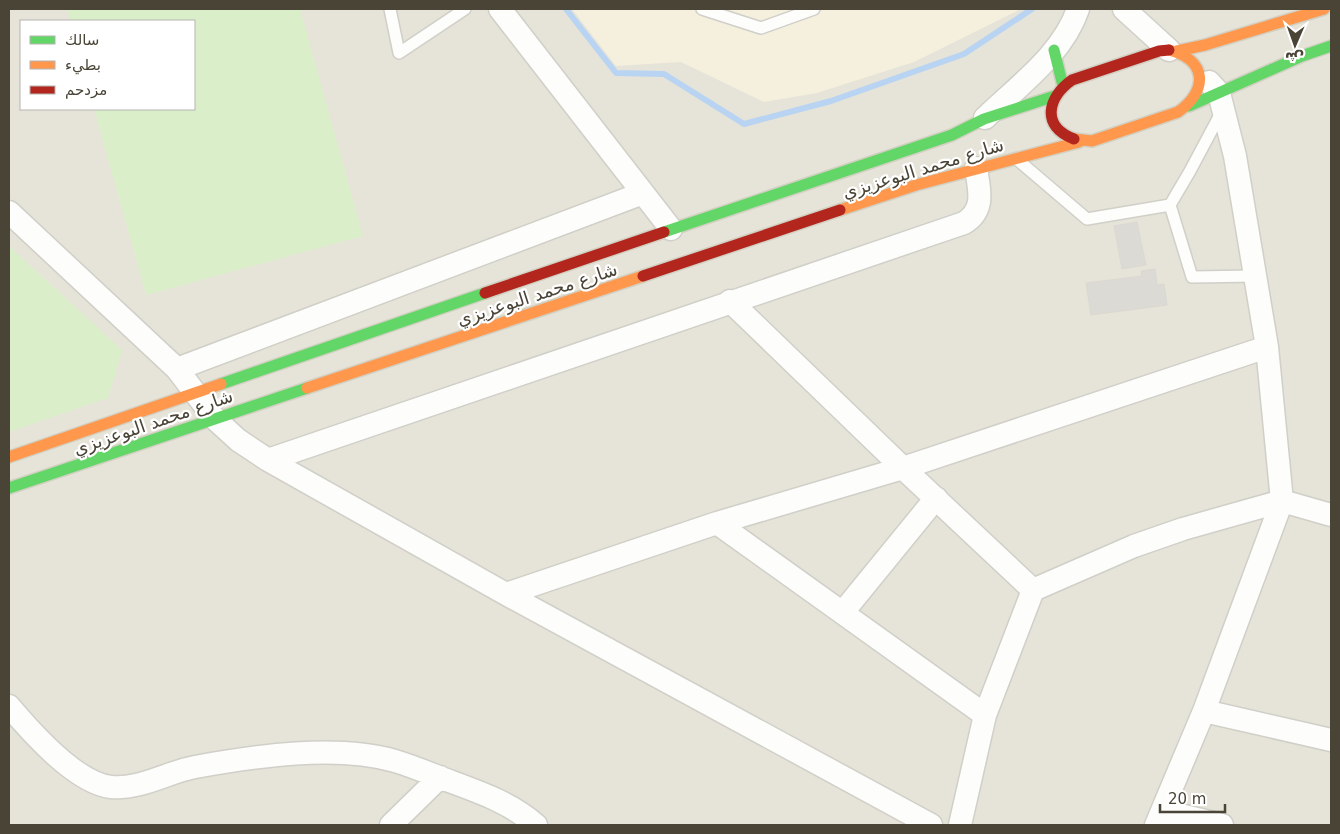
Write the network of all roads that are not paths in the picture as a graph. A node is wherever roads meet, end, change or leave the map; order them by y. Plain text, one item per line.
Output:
1 (390, 9) edge
2 (465, 9) edge
3 (500, 9) edge
4 (702, 9) edge
5 (814, 9) edge
6 (1078, 9) edge
7 (1124, 9) edge
8 (1324, 9) edge
9 (1331, 46) edge
10 (1054, 50) junction
11 (1173, 51) junction
12 (1199, 72) junction
13 (1063, 86) junction
14 (1055, 96) junction
15 (1221, 100) junction
16 (1189, 106) junction
17 (984, 119) junction
18 (1080, 142) junction
19 (1016, 158) junction
20 (976, 168) junction
21 (643, 193) junction
22 (1170, 204) junction
23 (9, 212) edge
24 (672, 229) junction
25 (1256, 276) junction
26 (730, 301) junction
27 (1267, 347) junction
28 (177, 369) junction
29 (197, 393) junction
30 (215, 419) junction
31 (9, 457) edge
32 (268, 460) junction
33 (902, 468) junction
34 (9, 488) edge
35 (936, 498) junction
36 (1282, 501) junction
37 (1331, 515) edge
38 (717, 523) junction
39 (1033, 590) junction
40 (506, 594) junction
41 (843, 612) junction
42 (9, 706) edge
43 (1204, 711) junction
44 (985, 715) junction
45 (1331, 740) edge
46 (440, 777) junction
47 (1160, 818) edge
48 (391, 825) edge
49 (536, 825) edge
50 (930, 825) edge
51 (960, 825) edge
52 (1222, 825) edge

1 - 2 lane
3 - 21 street
4 - 5 lane
6 - 10 street
7 - 11 street
8 - 11 main road
9 - 15 main road, شارع محمد البوعزيزي
10 - 13 main road
10 - 17 street
11 - 12 main road
11 - 13 main road
12 - 15 street
12 - 16 main road
13 - 14 main road
14 - 17 main road, شارع محمد البوعزيزي
14 - 18 main road
15 - 16 main road, شارع محمد البوعزيزي
15 - 22 lane
15 - 25 street
16 - 18 main road, شارع محمد البوعزيزي
17 - 24 main road, شارع محمد البوعزيزي
18 - 19 main road, شارع محمد البوعزيزي
19 - 20 main road, شارع محمد البوعزيزي
19 - 22 lane
20 - 26 street
20 - 30 main road, شارع محمد البوعزيزي
21 - 24 street
21 - 28 street
22 - 25 lane
23 - 28 street
24 - 29 main road, شارع محمد البوعزيزي
25 - 27 street
26 - 32 street
26 - 33 street
27 - 33 street
27 - 36 street
28 - 29 street
29 - 30 street
29 - 31 main road, شارع محمد البوعزيزي
30 - 32 street
30 - 34 main road, شارع محمد البوعزيزي
32 - 40 street
33 - 35 street
33 - 38 street
35 - 39 street
35 - 41 street
36 - 37 street
36 - 39 street
36 - 43 street
38 - 40 street
38 - 41 street
39 - 44 street
40 - 50 street
41 - 44 street
42 - 46 street
43 - 45 street
43 - 47 street
44 - 51 street
46 - 48 street
46 - 49 street
47 - 52 street

